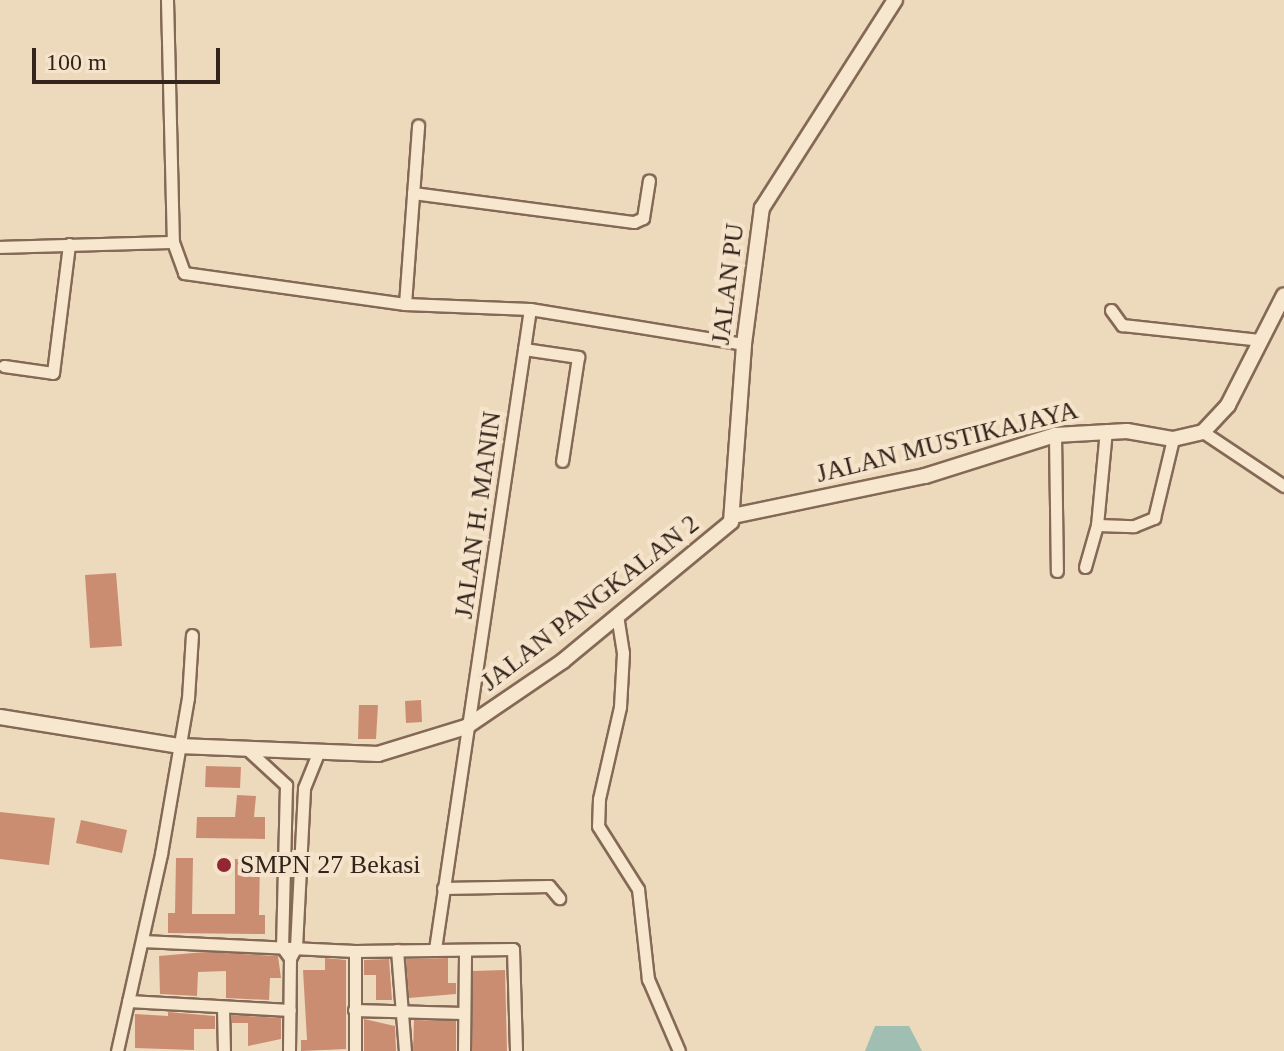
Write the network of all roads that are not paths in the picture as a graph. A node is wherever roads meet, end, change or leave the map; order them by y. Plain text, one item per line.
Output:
1 (167, 0) edge
2 (895, 0) edge
3 (418, 125) dead end
4 (649, 180) dead end
5 (413, 193) junction
6 (173, 242) junction
7 (69, 244) junction
8 (0, 247) edge
9 (1284, 295) edge
10 (405, 304) junction
11 (530, 309) junction
12 (1111, 310) dead end
13 (1259, 340) junction
14 (744, 344) junction
15 (524, 349) junction
16 (4, 366) dead end
17 (1106, 430) junction
18 (1203, 432) junction
19 (1055, 435) junction
20 (1173, 439) junction
21 (562, 461) dead end
22 (1278, 483) edge
23 (733, 516) junction
24 (1097, 525) junction
25 (1085, 567) dead end
26 (1057, 571) dead end
27 (617, 615) junction
28 (192, 635) dead end
29 (0, 717) edge
30 (466, 727) junction
31 (179, 746) junction
32 (248, 750) junction
33 (317, 755) junction
34 (304, 788) junction
35 (286, 789) junction
36 (443, 888) junction
37 (559, 898) dead end
38 (142, 941) junction
39 (282, 947) junction
40 (435, 949) junction
41 (397, 950) junction
42 (355, 951) junction
43 (465, 951) junction
44 (293, 952) junction
45 (128, 1001) junction
46 (223, 1008) junction
47 (290, 1010) junction
48 (354, 1010) junction
49 (405, 1011) junction
50 (462, 1013) junction
51 (117, 1051) edge
52 (224, 1051) edge
53 (289, 1051) edge
54 (355, 1051) edge
55 (405, 1051) edge
56 (464, 1051) edge
57 (516, 1051) edge
58 (679, 1051) edge

1 - 6 street
2 - 14 street, JALAN PU
3 - 5 street
4 - 5 street
5 - 10 street
6 - 7 street
6 - 10 street
7 - 8 street
7 - 16 street
9 - 13 street
10 - 11 street
11 - 14 street
11 - 15 street, JALAN H. MANIN
12 - 13 street
13 - 18 street
14 - 23 street, JALAN PU
15 - 21 street
15 - 30 street, JALAN H. MANIN
17 - 19 street, JALAN MUSTIKAJAYA
17 - 20 street, JALAN MUSTIKAJAYA
17 - 24 street
18 - 20 street, JALAN MUSTIKAJAYA
18 - 22 street
19 - 23 street, JALAN MUSTIKAJAYA
19 - 26 street
20 - 24 street
23 - 27 street, JALAN PANGKALAN 2
24 - 25 street
27 - 30 street, JALAN PANGKALAN 2
27 - 58 street
28 - 31 street
29 - 31 street, JALAN PANGKALAN 2
30 - 33 street, JALAN PANGKALAN 2
30 - 36 street, JALAN H. MANIN
31 - 32 street, JALAN PANGKALAN 2
31 - 38 street
32 - 33 street, JALAN PANGKALAN 2
32 - 35 street
33 - 34 street
34 - 35 street
34 - 44 street
35 - 39 street
36 - 37 street
36 - 40 street, JALAN H. MANIN
38 - 39 street
38 - 45 street
39 - 44 street
40 - 41 street
40 - 43 street
41 - 42 street
41 - 49 street
42 - 44 street
42 - 48 street
43 - 50 street
43 - 57 street
44 - 47 street
45 - 46 street
45 - 51 street
46 - 47 street
46 - 52 street
47 - 53 street
48 - 49 street
48 - 54 street
49 - 50 street
49 - 55 street
50 - 56 street

